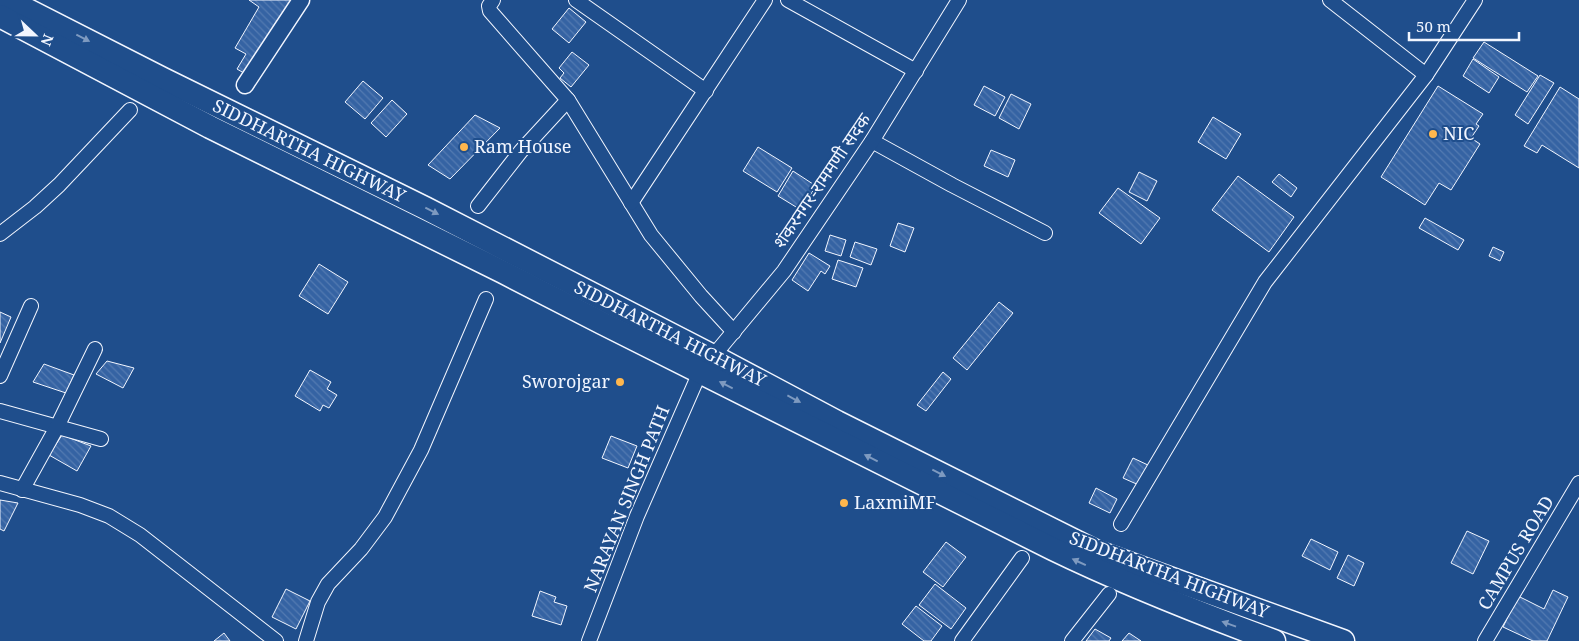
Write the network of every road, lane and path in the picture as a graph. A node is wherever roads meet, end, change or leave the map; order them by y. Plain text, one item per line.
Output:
1 (8, 0) edge
2 (301, 0) edge
3 (493, 0) edge
4 (576, 0) edge
5 (765, 0) edge
6 (788, 0) edge
7 (959, 0) edge
8 (1330, 0) edge
9 (1475, 0) edge
10 (0, 16) edge
11 (916, 71) junction
12 (1426, 76) junction
13 (245, 85) dead end
14 (706, 91) junction
15 (568, 100) junction
16 (130, 110) dead end
17 (872, 141) junction
18 (631, 203) junction
19 (478, 206) dead end
20 (1045, 233) dead end
21 (0, 234) edge
22 (486, 298) dead end
23 (31, 306) dead end
24 (734, 332) junction
25 (94, 349) dead end
26 (706, 364) junction
27 (0, 376) edge
28 (0, 412) edge
29 (56, 427) junction
30 (101, 439) dead end
31 (0, 483) edge
32 (1579, 483) edge
33 (22, 490) junction
34 (1121, 524) dead end
35 (1022, 558) dead end
36 (1109, 594) dead end
37 (276, 641) edge
38 (306, 641) edge
39 (589, 641) edge
40 (962, 641) edge
41 (1072, 641) edge
42 (1274, 641) edge
43 (1343, 641) edge
44 (1485, 641) edge

1 -> 26 highway, SIDDHARTHA HIGHWAY
2 - 13 street
3 - 15 street
4 - 14 street
5 - 14 street
6 - 11 street
7 - 11 street, शंकरनगर-राममणी सदक
8 - 12 street
9 - 12 street
10 - 26 highway, SIDDHARTHA HIGHWAY
11 - 17 street, शंकरनगर-राममणी सदक
12 - 34 street
14 - 18 street
15 - 18 street
15 - 19 street
16 - 21 street
17 - 20 street
17 - 24 street, शंकरनगर-राममणी सदक
18 - 24 street
22 - 38 street
23 - 27 street
24 - 26 street, शंकरनगर-राममणी सदक
25 - 29 street
26 - 39 street, NARAYAN SINGH PATH
42 -> 26 highway, SIDDHARTHA HIGHWAY
26 -> 43 highway, SIDDHARTHA HIGHWAY
28 - 29 street
29 - 30 street
29 - 33 street
31 - 33 street
32 - 44 street, CAMPUS ROAD
33 - 37 street
35 - 40 street
36 - 41 street

